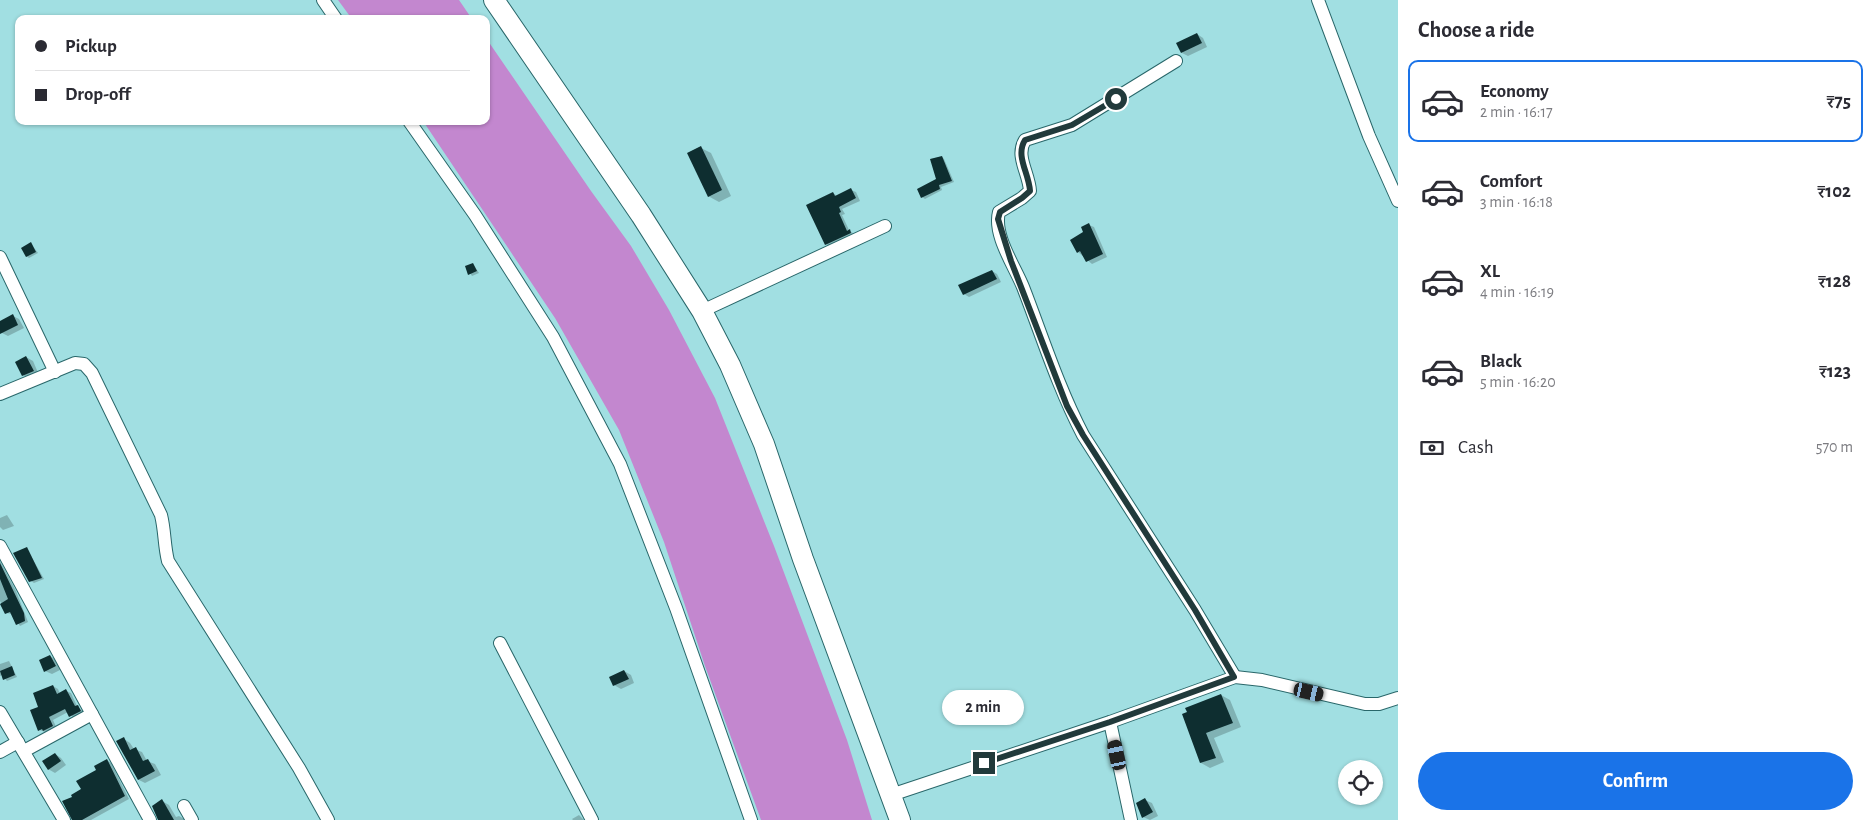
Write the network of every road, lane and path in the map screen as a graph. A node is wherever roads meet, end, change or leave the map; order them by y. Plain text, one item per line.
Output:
1 (323, 0) edge
2 (494, 0) edge
3 (1318, 0) edge
4 (333, 15) edge
5 (1176, 61) dead end
6 (412, 125) edge
7 (1398, 201) edge
8 (885, 226) dead end
9 (0, 257) edge
10 (702, 311) junction
11 (55, 372) junction
12 (0, 394) edge
13 (0, 546) edge
14 (500, 643) dead end
15 (1234, 677) junction
16 (1398, 698) edge
17 (0, 712) edge
18 (92, 714) junction
19 (1110, 722) junction
20 (21, 746) junction
21 (0, 752) edge
22 (891, 795) junction
23 (184, 806) dead end
24 (64, 820) edge
25 (150, 820) edge
26 (192, 820) edge
27 (328, 820) edge
28 (592, 820) edge
29 (751, 820) edge
30 (900, 820) edge
31 (1132, 820) edge

1 - 4 street
2 - 10 main road
3 - 7 street
5 - 15 street
6 - 29 street
8 - 10 street
9 - 11 street
10 - 22 main road
11 - 12 street
11 - 27 street
13 - 18 street
14 - 28 street
15 - 16 street
15 - 19 street
17 - 20 street
18 - 20 street
18 - 25 street
19 - 22 street
19 - 31 street
20 - 21 street
20 - 24 street
22 - 30 main road
23 - 26 street

